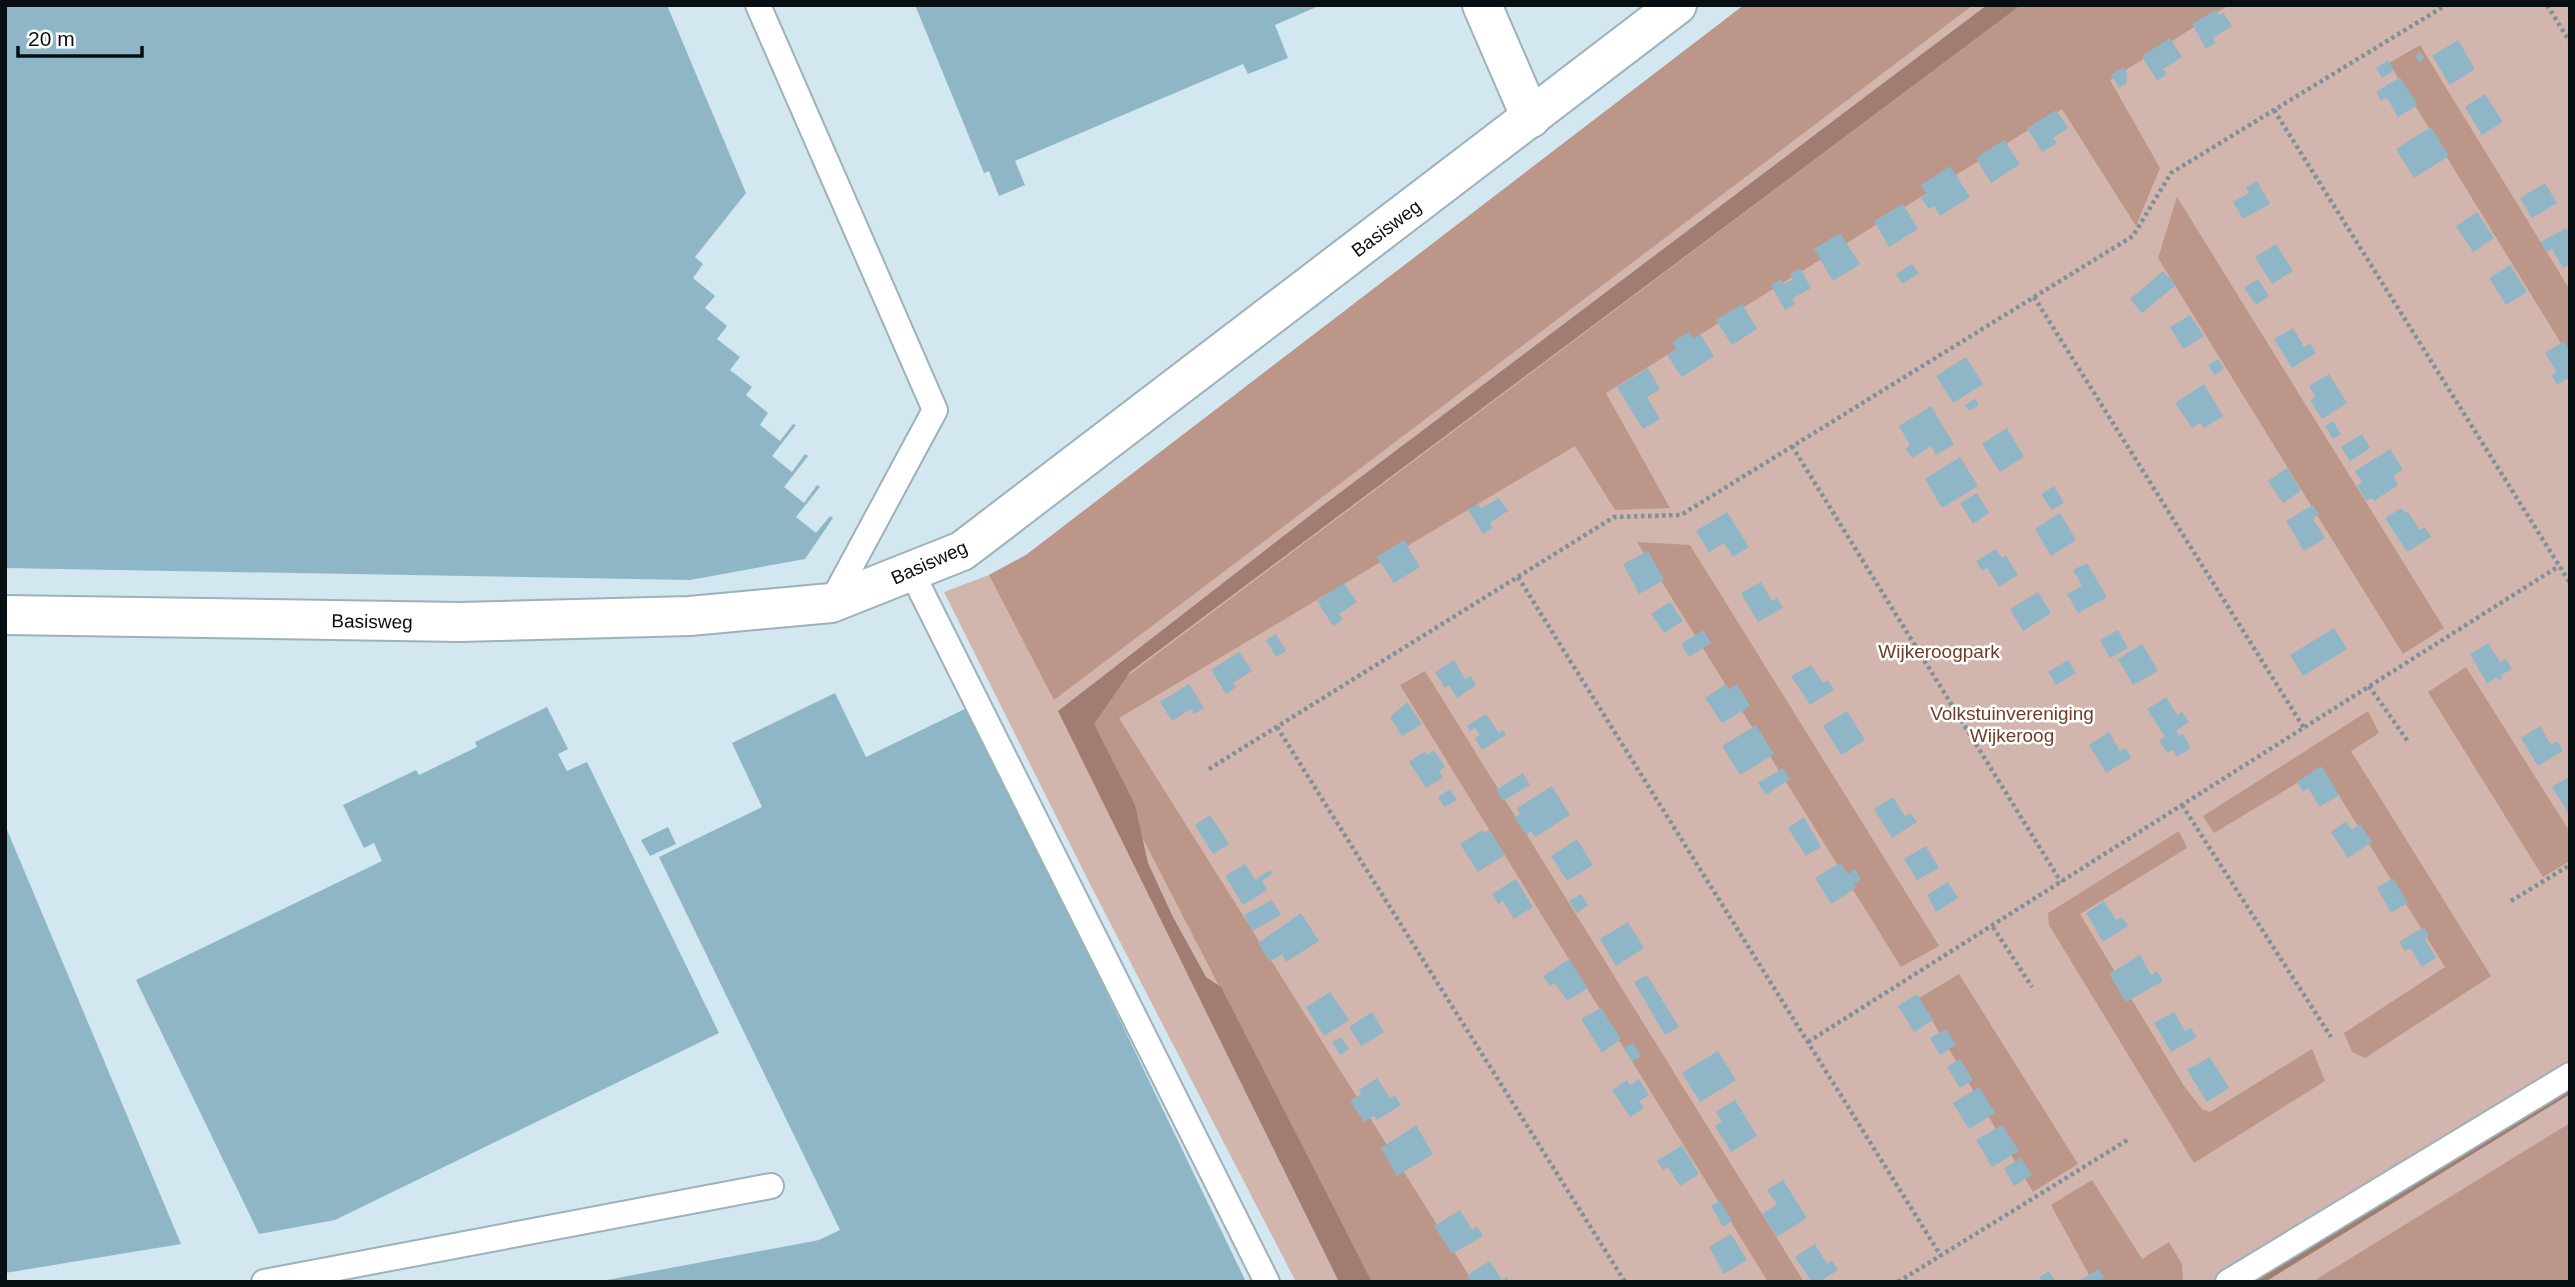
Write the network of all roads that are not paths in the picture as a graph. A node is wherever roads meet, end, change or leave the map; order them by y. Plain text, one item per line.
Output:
1 (758, 5) edge
2 (1482, 5) edge
3 (1677, 5) edge
4 (1531, 118) junction
5 (911, 571) junction
6 (831, 603) junction
7 (5, 615) edge
8 (2570, 1075) edge
9 (771, 1186) dead end
10 (264, 1282) edge
11 (1266, 1282) edge
12 (2228, 1282) edge

1 - 6 lane
2 - 4 street
3 - 4 street, Basisweg
4 - 5 street, Basisweg
5 - 6 street, Basisweg
5 - 11 lane
6 - 7 street, Basisweg
8 - 12 lane
9 - 10 lane

